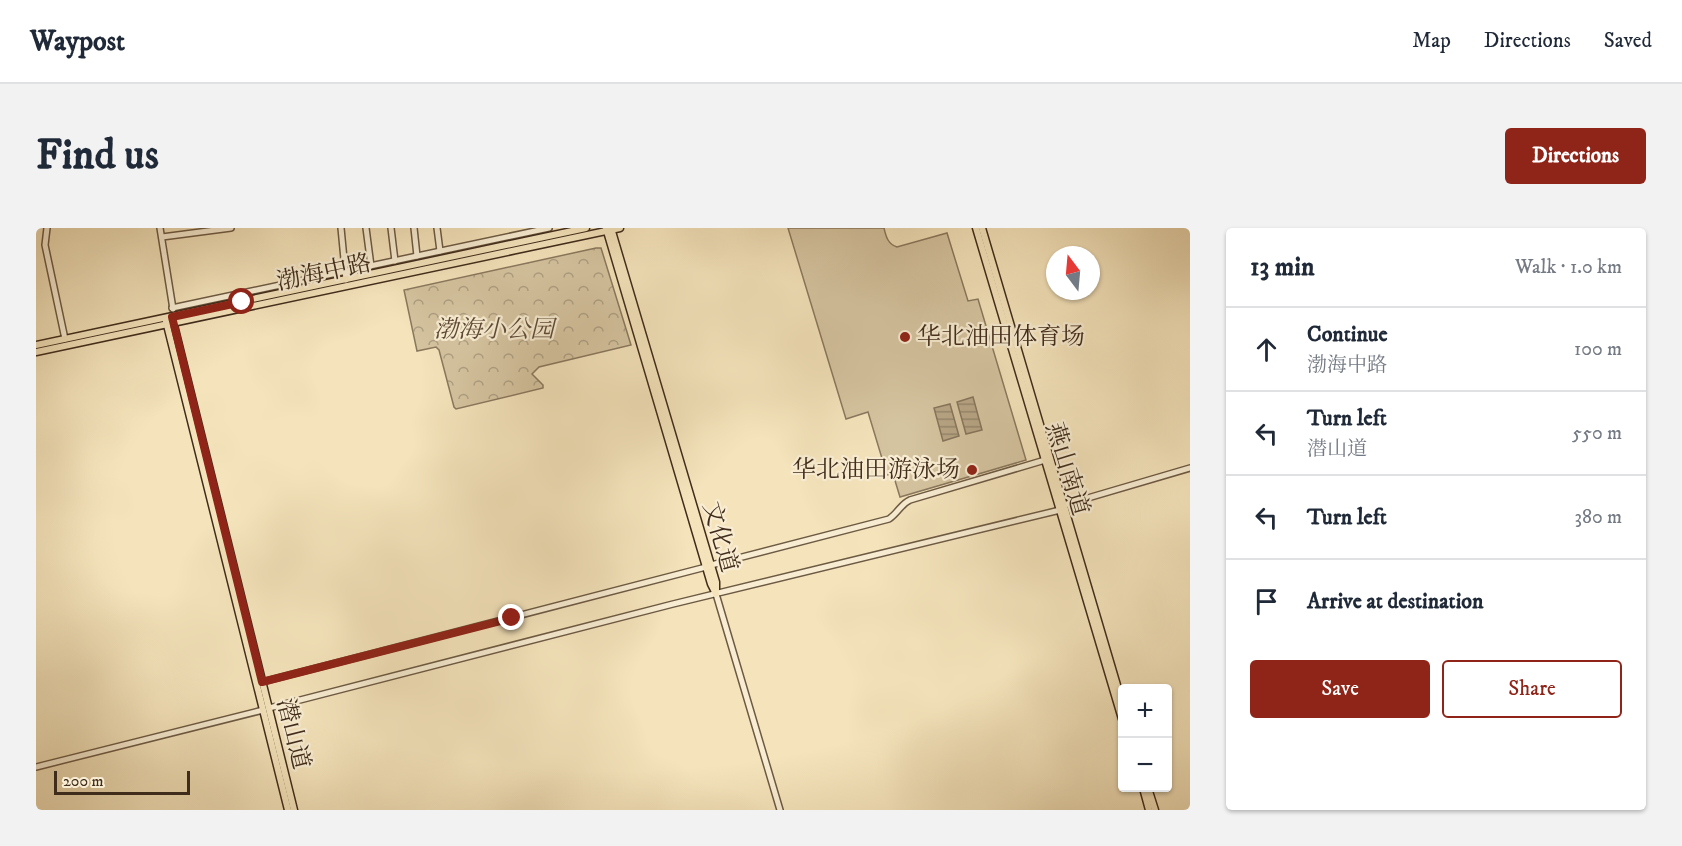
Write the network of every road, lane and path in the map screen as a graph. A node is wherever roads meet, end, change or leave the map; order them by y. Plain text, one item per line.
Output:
1 (47, 228) edge
2 (160, 228) edge
3 (231, 228) edge
4 (341, 228) edge
5 (366, 228) edge
6 (391, 228) edge
7 (414, 228) edge
8 (437, 228) edge
9 (549, 228) edge
10 (586, 228) edge
11 (620, 228) edge
12 (976, 228) edge
13 (982, 228) edge
14 (609, 229) edge
15 (202, 230) edge
16 (162, 237) junction
17 (440, 251) junction
18 (417, 256) junction
19 (395, 261) junction
20 (371, 266) junction
21 (345, 272) junction
22 (345, 280) junction
23 (172, 308) junction
24 (170, 320) junction
25 (66, 339) junction
26 (36, 345) edge
27 (36, 352) edge
28 (1045, 460) junction
29 (1190, 468) edge
30 (1062, 508) junction
31 (708, 566) junction
32 (716, 594) junction
33 (262, 682) junction
34 (1118, 689) edge
35 (1118, 705) edge
36 (266, 709) junction
37 (36, 767) edge
38 (1144, 792) edge
39 (1149, 792) edge
40 (288, 810) edge
41 (294, 810) edge
42 (780, 810) edge
43 (1149, 810) edge
44 (1155, 810) edge

1 - 25 street
2 - 16 street
3 - 15 street
4 - 21 street
5 - 20 street
6 - 19 street
7 - 18 street
8 - 17 street
9 - 17 street
10 - 22 main road, 渤海中路
11 - 14 main road, 渤海中路
12 - 28 main road, 燕山南道
13 - 30 main road, 燕山南道
14 - 24 main road, 渤海中路
14 - 31 main road, 文化道
15 - 16 street
16 - 23 street
17 - 18 street
18 - 19 street
19 - 20 street
20 - 21 street
21 - 22 street
21 - 23 street
22 - 24 main road, 渤海中路
23 - 24 street
24 - 25 main road, 渤海中路
24 - 27 main road, 渤海中路
24 - 33 main road, 潜山道
24 - 36 main road, 潜山道
25 - 26 main road, 渤海中路
28 - 30 main road, 燕山南道
28 - 31 street
29 - 30 street
30 - 32 street
30 - 34 main road, 燕山南道
30 - 35 main road, 燕山南道
31 - 32 main road, 文化道
31 - 33 street
32 - 36 street
32 - 42 street
33 - 36 main road, 潜山道
36 - 37 street
36 - 40 main road, 潜山道
36 - 41 main road, 潜山道
38 - 43 main road
39 - 44 main road

